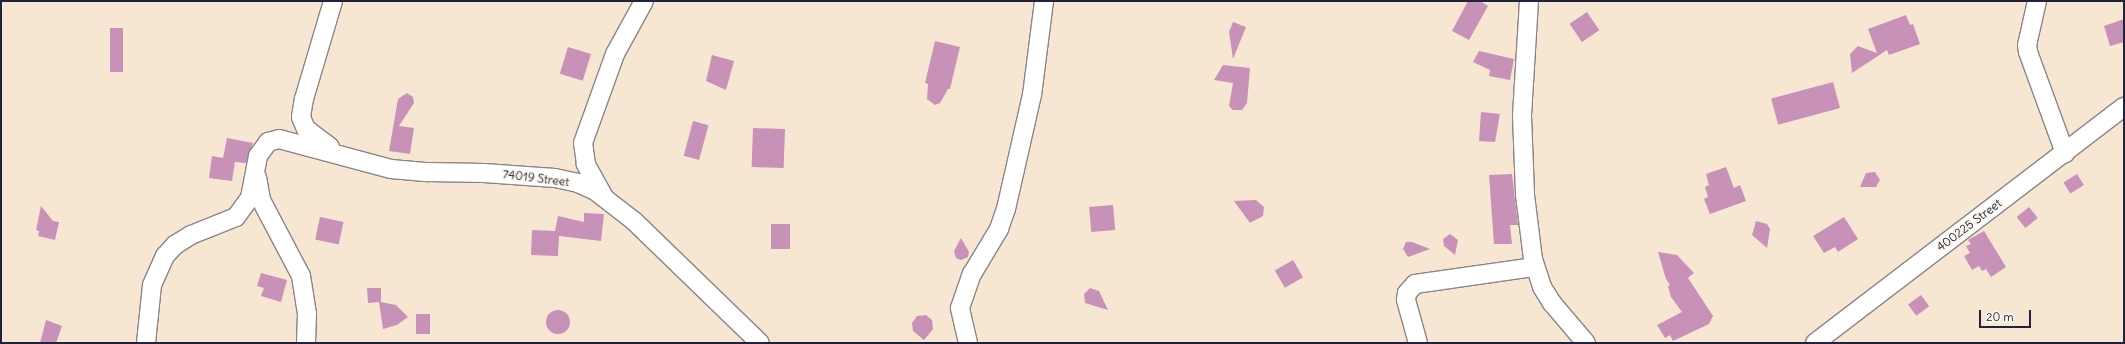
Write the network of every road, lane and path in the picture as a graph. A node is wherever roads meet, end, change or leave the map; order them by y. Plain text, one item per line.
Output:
1 (333, 1) edge
2 (644, 1) edge
3 (1044, 1) edge
4 (1529, 1) edge
5 (2037, 1) edge
6 (2124, 107) edge
7 (2065, 153) junction
8 (348, 158) junction
9 (256, 171) junction
10 (604, 197) junction
11 (1535, 267) junction
12 (146, 343) edge
13 (306, 343) edge
14 (760, 343) edge
15 (968, 343) edge
16 (1418, 343) edge
17 (1586, 343) edge
18 (1815, 343) edge

1 - 8 street
2 - 10 street
3 - 15 street
4 - 11 street
5 - 7 street
6 - 7 street, 400225 Street
7 - 18 street, 400225 Street
8 - 9 street, 74019 Street
8 - 10 street, 74019 Street
9 - 12 street, 74019 Street
9 - 13 street
10 - 14 street, 74019 Street
11 - 16 street
11 - 17 street

